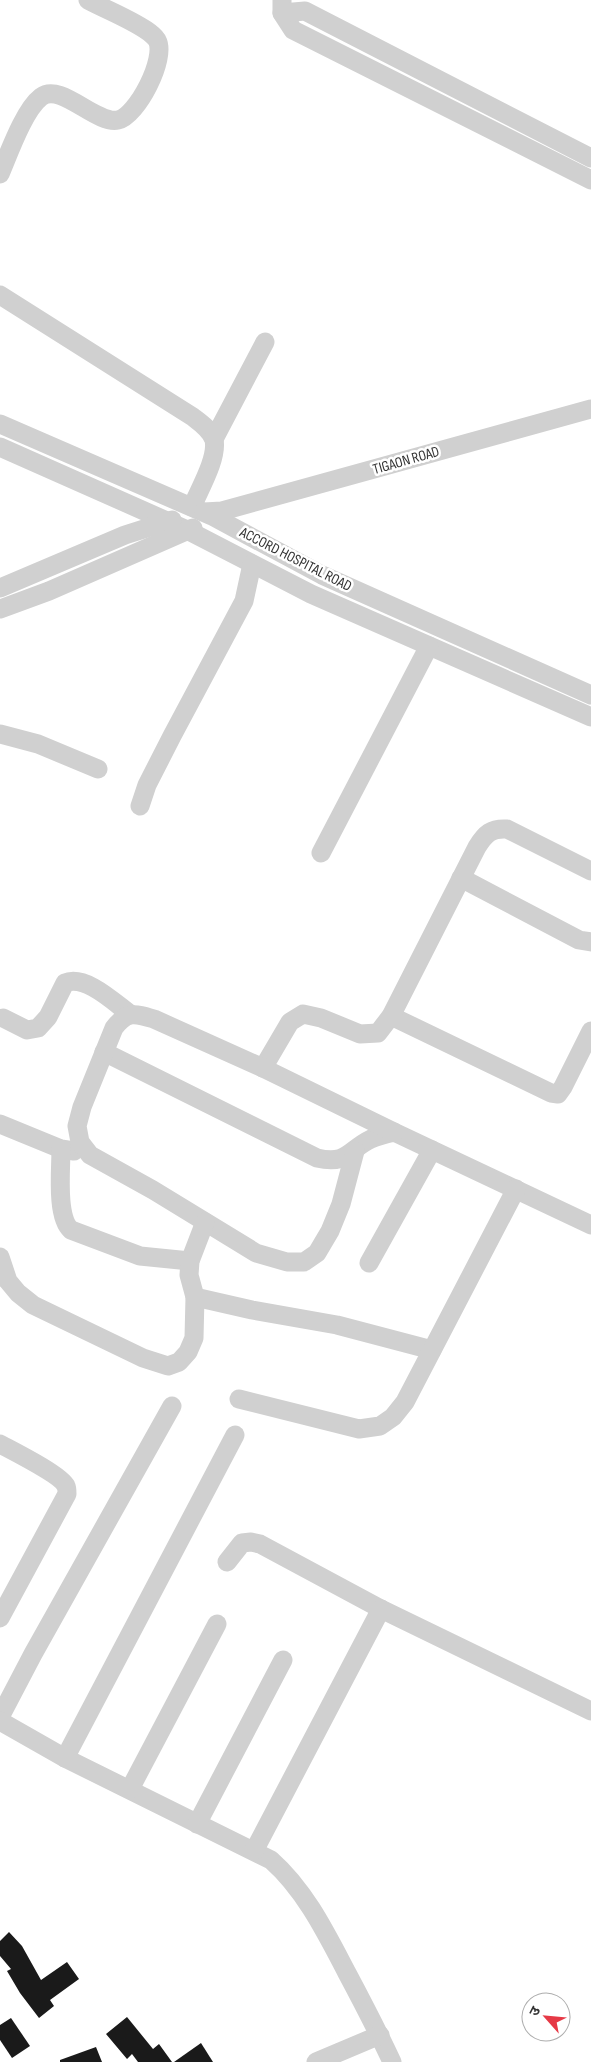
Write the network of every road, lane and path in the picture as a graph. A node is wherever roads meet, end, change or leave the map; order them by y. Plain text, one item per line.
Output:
1 (88, 0) edge
2 (282, 6) edge
3 (591, 158) edge
4 (0, 174) edge
5 (591, 180) edge
6 (0, 295) edge
7 (265, 342) dead end
8 (591, 409) edge
9 (0, 424) edge
10 (214, 439) junction
11 (0, 447) edge
12 (208, 512) junction
13 (168, 522) junction
14 (187, 530) junction
15 (252, 564) junction
16 (0, 588) edge
17 (0, 609) edge
18 (429, 646) junction
19 (591, 695) edge
20 (591, 717) edge
21 (0, 734) edge
22 (98, 769) dead end
23 (140, 806) dead end
24 (321, 853) dead end
25 (591, 871) edge
26 (462, 878) junction
27 (591, 942) edge
28 (130, 1014) junction
29 (391, 1016) junction
30 (3, 1018) dead end
31 (591, 1031) edge
32 (104, 1052) junction
33 (263, 1068) junction
34 (0, 1124) edge
35 (394, 1132) junction
36 (61, 1149) junction
37 (432, 1150) junction
38 (355, 1152) junction
39 (90, 1155) junction
40 (516, 1190) junction
41 (205, 1222) junction
42 (591, 1225) edge
43 (0, 1257) edge
44 (190, 1261) junction
45 (369, 1263) dead end
46 (195, 1297) junction
47 (432, 1350) junction
48 (239, 1399) dead end
49 (172, 1406) dead end
50 (235, 1435) dead end
51 (0, 1444) edge
52 (227, 1562) dead end
53 (381, 1609) junction
54 (0, 1618) edge
55 (218, 1624) dead end
56 (283, 1660) dead end
57 (591, 1711) edge
58 (0, 1719) edge
59 (65, 1758) junction
60 (130, 1789) junction
61 (197, 1824) junction
62 (254, 1851) junction
63 (380, 2035) junction
64 (316, 2062) edge
65 (392, 2062) edge

1 - 4 street
2 - 3 street
2 - 5 street
6 - 10 street
7 - 10 street
8 - 12 street, TIGAON ROAD
9 - 12 street, ACCORD HOSPITAL ROAD
10 - 12 street
11 - 13 street
12 - 13 street
12 - 14 street
12 - 19 street, ACCORD HOSPITAL ROAD
13 - 14 street
13 - 16 street
14 - 15 street
14 - 17 street
15 - 18 street
15 - 23 street
18 - 20 street
18 - 24 street
21 - 22 street
25 - 26 street
26 - 27 street
26 - 29 street
28 - 30 street
28 - 32 street
28 - 33 street
29 - 31 street
29 - 33 street
32 - 38 street
32 - 39 street
33 - 35 street
34 - 36 street
35 - 37 street
35 - 38 street
36 - 39 street
36 - 44 street
37 - 40 street
37 - 45 street
38 - 41 street
39 - 41 street
40 - 42 street
40 - 47 street
41 - 44 street
43 - 46 street
44 - 46 street
46 - 47 street
47 - 48 street
49 - 58 street
50 - 59 street
51 - 54 street
52 - 53 street
53 - 57 street
53 - 62 street
55 - 60 street
56 - 61 street
58 - 59 street
59 - 60 street
60 - 61 street
61 - 62 street
62 - 63 street
63 - 64 street
63 - 65 street

